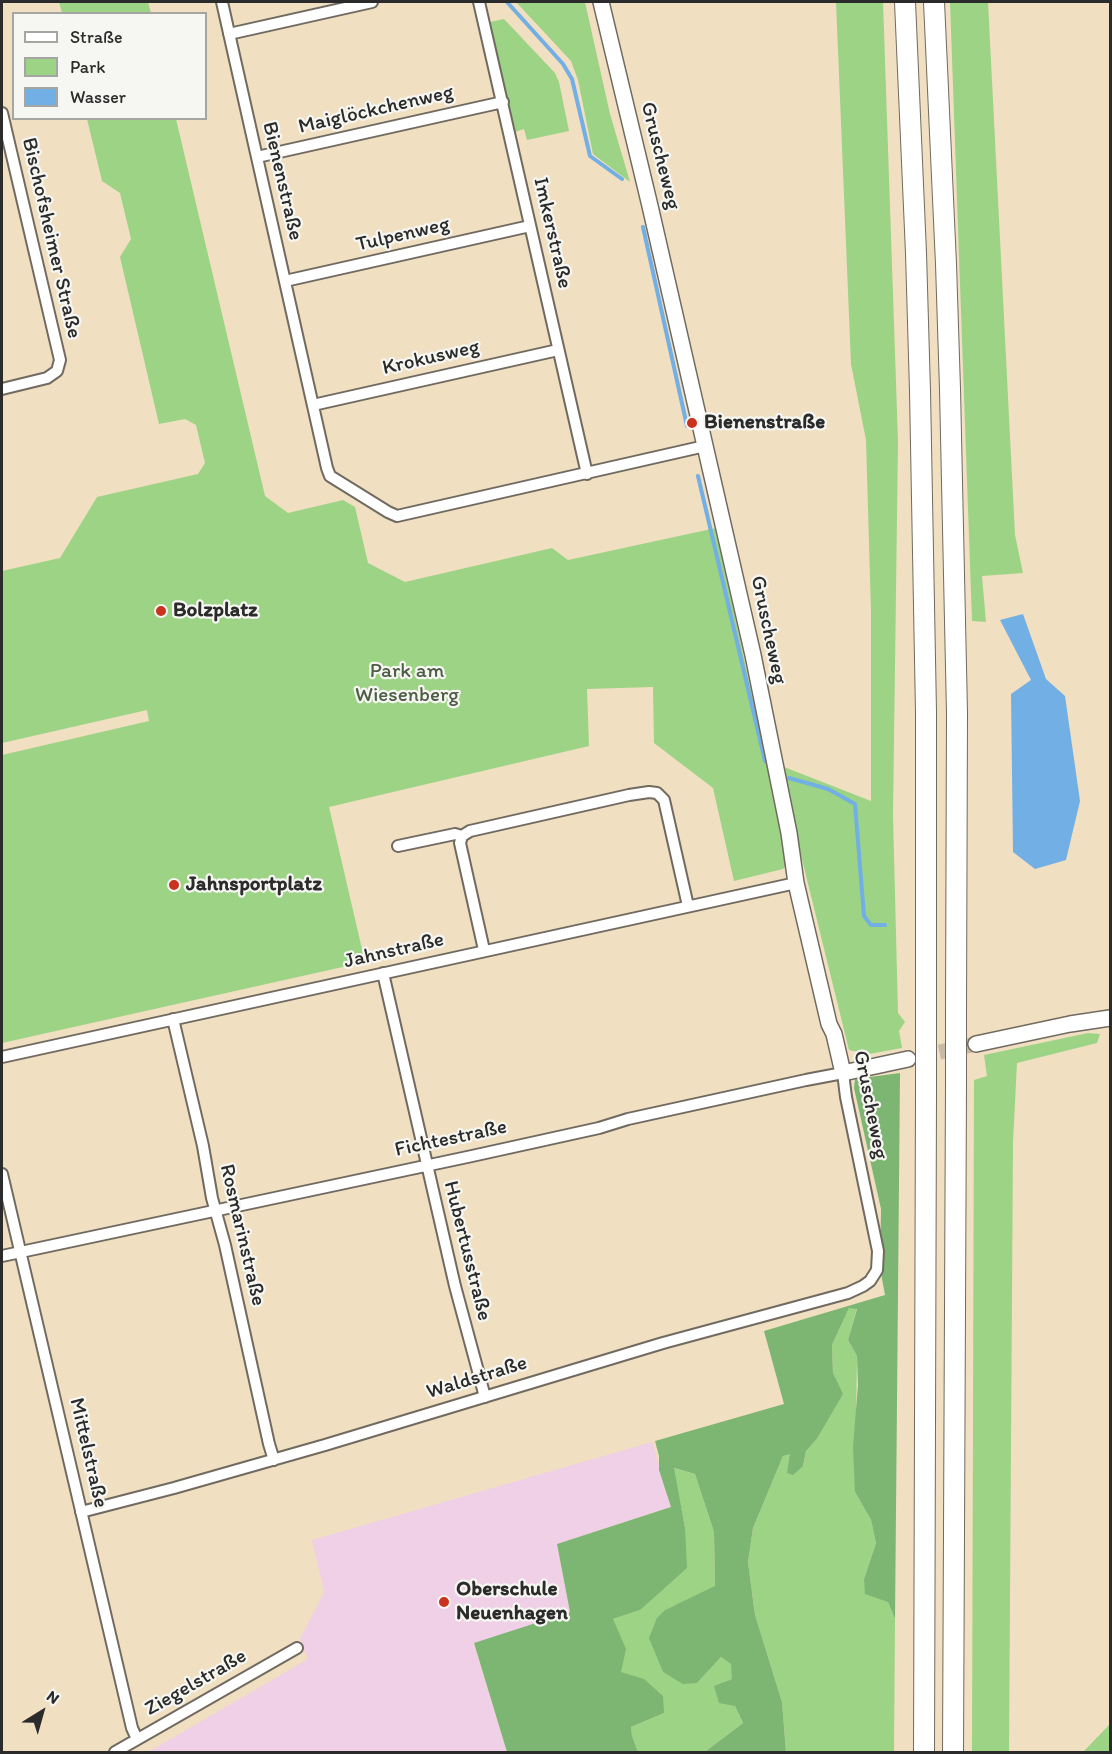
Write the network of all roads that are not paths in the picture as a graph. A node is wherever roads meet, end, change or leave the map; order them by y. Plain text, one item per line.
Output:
1 (222, 2) edge
2 (372, 2) edge
3 (479, 2) edge
4 (601, 2) edge
5 (905, 2) edge
6 (934, 2) edge
7 (229, 34) junction
8 (503, 102) junction
9 (2, 114) edge
10 (257, 157) junction
11 (530, 226) junction
12 (285, 281) junction
13 (558, 350) junction
14 (2, 389) edge
15 (313, 405) junction
16 (705, 446) junction
17 (587, 474) junction
18 (462, 837) junction
19 (398, 846) dead end
20 (796, 883) junction
21 (688, 906) junction
22 (484, 950) junction
23 (383, 973) junction
24 (1110, 1018) edge
25 (173, 1019) junction
26 (975, 1044) tunnel mouth
27 (2, 1057) edge
28 (908, 1059) tunnel mouth
29 (843, 1073) junction
30 (426, 1166) junction
31 (2, 1174) edge
32 (215, 1210) junction
33 (19, 1253) junction
34 (2, 1256) edge
35 (877, 1270) joint
36 (485, 1397) junction
37 (274, 1460) junction
38 (81, 1512) junction
39 (297, 1648) dead end
40 (137, 1739) junction
41 (115, 1752) edge
42 (924, 1752) edge
43 (953, 1752) edge

1 - 7 street, Bienenstraße
2 - 7 street
3 - 8 street, Imkerstraße
4 - 16 street, Gruscheweg
5 - 42 highway, bridge
6 - 43 highway, bridge
7 - 10 street, Bienenstraße
8 - 10 street, Maiglöckchenweg
8 - 11 street, Imkerstraße
9 - 14 street, Bischofsheimer Straße
10 - 12 street, Bienenstraße
11 - 12 street, Tulpenweg
11 - 13 street, Imkerstraße
12 - 15 street, Bienenstraße
13 - 15 street, Krokusweg
13 - 17 street, Imkerstraße
15 - 17 street, Bienenstraße
16 - 17 street, Bienenstraße
16 - 20 street, Gruscheweg
18 - 19 street
18 - 21 street
18 - 22 street
20 - 21 street, Jahnstraße
20 - 29 street, Gruscheweg
21 - 22 street, Jahnstraße
22 - 23 street, Jahnstraße
23 - 25 street, Jahnstraße
23 - 30 street, Hubertusstraße
24 - 26 street
25 - 27 street, Jahnstraße
25 - 32 street, Rosmarinstraße
28 - 29 street, Fichtestraße
29 - 30 street, Fichtestraße
29 - 35 street, Gruscheweg
30 - 32 street, Fichtestraße
30 - 36 street, Hubertusstraße
31 - 33 street, Mittelstraße
32 - 33 street, Fichtestraße
32 - 37 street, Rosmarinstraße
33 - 34 street, Fichtestraße
33 - 38 street, Mittelstraße
35 - 36 street, Waldstraße
36 - 37 street, Waldstraße
37 - 38 street, Waldstraße
38 - 40 street, Mittelstraße
39 - 40 street, Ziegelstraße
40 - 41 street, Ziegelstraße

